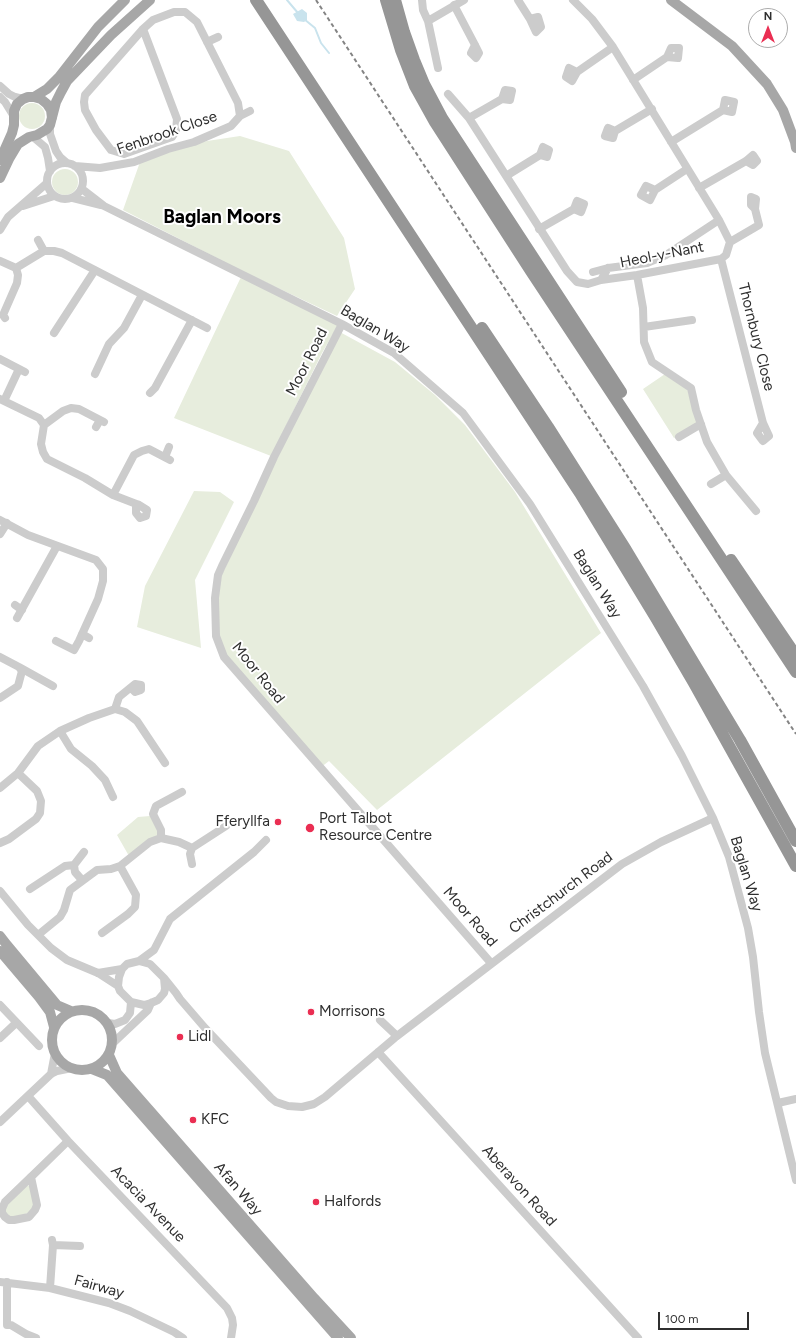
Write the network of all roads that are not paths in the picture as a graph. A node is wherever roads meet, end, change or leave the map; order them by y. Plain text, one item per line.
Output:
1 (125, 0) edge
2 (150, 0) edge
3 (256, 0) edge
4 (265, 0) edge
5 (386, 0) edge
6 (395, 0) edge
7 (422, 0) edge
8 (464, 0) edge
9 (518, 0) edge
10 (572, 0) edge
11 (671, 0) edge
12 (454, 6) junction
13 (530, 19) dead end
14 (428, 21) junction
15 (143, 29) junction
16 (218, 37) dead end
17 (207, 42) junction
18 (475, 45) dead end
19 (613, 46) junction
20 (667, 57) dead end
21 (438, 68) dead end
22 (577, 72) dead end
23 (633, 80) junction
24 (0, 86) edge
25 (448, 94) dead end
26 (0, 97) edge
27 (34, 97) junction
28 (23, 99) junction
29 (502, 99) dead end
30 (652, 109) junction
31 (722, 110) dead end
32 (250, 111) dead end
33 (14, 115) junction
34 (240, 116) junction
35 (469, 118) junction
36 (51, 121) junction
37 (615, 131) dead end
38 (32, 136) junction
39 (671, 142) junction
40 (796, 148) edge
41 (540, 155) dead end
42 (0, 160) edge
43 (746, 161) dead end
44 (71, 164) junction
45 (100, 168) junction
46 (686, 169) junction
47 (50, 171) junction
48 (506, 176) junction
49 (0, 178) edge
50 (83, 178) junction
51 (47, 183) junction
52 (699, 188) junction
53 (82, 189) junction
54 (655, 190) dead end
55 (54, 196) junction
56 (73, 198) junction
57 (104, 206) junction
58 (20, 207) junction
59 (755, 208) dead end
60 (574, 209) dead end
61 (719, 220) junction
62 (540, 229) junction
63 (0, 230) edge
64 (38, 240) dead end
65 (730, 242) junction
66 (44, 252) junction
67 (724, 257) junction
68 (0, 261) edge
69 (16, 268) junction
70 (608, 268) junction
71 (95, 270) junction
72 (593, 272) dead end
73 (638, 275) junction
74 (601, 280) junction
75 (142, 295) junction
76 (5, 318) dead end
77 (192, 320) junction
78 (692, 320) dead end
79 (342, 324) junction
80 (644, 327) junction
81 (207, 328) dead end
82 (54, 333) dead end
83 (0, 359) edge
84 (96, 374) dead end
85 (150, 393) dead end
86 (2, 400) edge
87 (100, 423) dead end
88 (763, 423) dead end
89 (701, 424) junction
90 (44, 425) junction
91 (679, 438) dead end
92 (169, 447) dead end
93 (726, 475) junction
94 (711, 484) dead end
95 (113, 495) junction
96 (138, 505) dead end
97 (756, 511) dead end
98 (3, 521) edge
99 (0, 534) edge
100 (57, 546) junction
101 (14, 605) dead end
102 (22, 610) junction
103 (17, 618) dead end
104 (56, 641) dead end
105 (796, 656) edge
106 (0, 657) edge
107 (19, 667) junction
108 (796, 672) edge
109 (52, 686) dead end
110 (131, 688) dead end
111 (0, 698) edge
112 (115, 709) junction
113 (60, 731) junction
114 (164, 763) dead end
115 (18, 773) junction
116 (1, 785) edge
117 (182, 792) dead end
118 (113, 797) dead end
119 (713, 818) junction
120 (226, 826) dead end
121 (161, 838) junction
122 (266, 840) dead end
123 (796, 841) edge
124 (0, 842) edge
125 (192, 848) junction
126 (84, 852) dead end
127 (192, 864) dead end
128 (74, 865) junction
129 (120, 866) junction
130 (796, 866) edge
131 (82, 880) junction
132 (30, 889) dead end
133 (0, 891) edge
134 (102, 933) dead end
135 (38, 935) junction
136 (0, 936) edge
137 (154, 950) junction
138 (0, 951) edge
139 (139, 961) junction
140 (491, 963) junction
141 (154, 968) junction
142 (122, 969) junction
143 (98, 973) junction
144 (164, 978) junction
145 (118, 986) junction
146 (162, 997) junction
147 (180, 999) junction
148 (131, 1002) junction
149 (151, 1003) junction
150 (0, 1006) edge
151 (71, 1012) junction
152 (380, 1020) dead end
153 (16, 1023) junction
154 (108, 1023) junction
155 (54, 1027) junction
156 (397, 1036) junction
157 (0, 1038) edge
158 (113, 1042) junction
159 (39, 1046) dead end
160 (378, 1052) junction
161 (55, 1053) junction
162 (109, 1055) junction
163 (72, 1068) junction
164 (92, 1069) junction
165 (51, 1074) junction
166 (28, 1096) junction
167 (796, 1099) edge
168 (778, 1103) junction
169 (0, 1122) edge
170 (68, 1141) junction
171 (31, 1177) junction
172 (796, 1180) edge
173 (80, 1246) dead end
174 (3, 1282) edge
175 (50, 1288) junction
176 (36, 1338) edge
177 (184, 1338) edge
178 (231, 1338) edge
179 (338, 1338) edge
180 (351, 1338) edge
181 (638, 1338) edge

1 - 27 main road
2 - 36 main road
3 - 130 highway
4 - 123 highway
5 - 108 highway
6 - 105 highway
7 - 14 street
8 - 12 street
9 - 13 street
10 - 19 street
11 - 40 main road
12 - 14 street
12 - 18 street
14 - 21 street
15 - 15 street, Fenbrook Close
15 - 17 street, Fenbrook Close
16 - 17 street
17 - 34 street, Fenbrook Close
19 - 22 street
19 - 23 street
20 - 23 street
23 - 30 street
24 - 28 street
25 - 35 street, Heol-y-Nant
26 - 33 street
27 - 28 main road
27 - 36 main road
28 - 33 main road
29 - 35 street
30 - 37 street
30 - 39 street
31 - 39 street
32 - 34 street
33 - 42 main road
34 - 45 street, Fenbrook Close
35 - 48 street, Heol-y-Nant
36 - 38 main road
36 - 44 street
38 - 47 street
38 - 49 main road
39 - 46 street
41 - 48 street
43 - 52 street
44 - 45 street, Fenbrook Close
44 - 47 street
44 - 50 street
45 - 50 street, Fenbrook Close
46 - 52 street
46 - 54 street
47 - 51 street
48 - 62 street, Heol-y-Nant
50 - 53 street
51 - 55 street
51 - 58 street
52 - 61 street
53 - 56 street
53 - 57 street, Baglan Way
55 - 56 street
55 - 58 street
56 - 57 street, Baglan Way
57 - 79 street, Baglan Way
58 - 63 street
59 - 65 street
60 - 62 street
61 - 65 street
61 - 70 street, Heol-y-Nant
62 - 74 street, Heol-y-Nant
64 - 66 street
65 - 67 street
66 - 69 street
66 - 71 street
67 - 73 street, Heol-y-Nant
67 - 88 street, Thornbury Close
68 - 69 street
69 - 76 street
70 - 72 street, Heol-y-Nant
70 - 74 street, Heol-y-Nant
71 - 75 street
71 - 82 street
73 - 74 street, Heol-y-Nant
73 - 80 street
75 - 77 street
75 - 84 street
77 - 81 street
77 - 85 street
78 - 80 street
79 - 119 street, Baglan Way
79 - 140 street, Moor Road
80 - 89 street
83 - 86 street
86 - 90 street
87 - 90 street
89 - 91 street
89 - 93 street
90 - 95 street
92 - 95 street
93 - 94 street
93 - 97 street
95 - 96 street
98 - 99 street
98 - 100 street
100 - 102 street
100 - 104 street
101 - 102 street
102 - 103 street
106 - 107 street
107 - 109 street
107 - 111 street
110 - 112 street
112 - 113 street
112 - 114 street
113 - 115 street
113 - 118 street
115 - 116 street
115 - 124 street
117 - 121 street
119 - 140 street, Christchurch Road
119 - 168 street, Baglan Way
120 - 125 street
121 - 125 street
121 - 129 street
122 - 137 street
125 - 127 street
126 - 128 street
128 - 131 street
128 - 132 street
129 - 131 street
129 - 134 street
131 - 135 street
133 - 135 street
135 - 143 street
136 - 151 main road
137 - 139 street
137 - 141 street
138 - 155 main road
139 - 141 street
139 - 142 street
140 - 156 street, Christchurch Road
141 - 144 street
142 - 143 street
142 - 145 street
143 - 145 street
144 - 146 street
144 - 147 street, Christchurch Road
145 - 148 street
146 - 147 street
146 - 149 street
147 - 160 street, Christchurch Road
148 - 149 street
148 - 154 street
149 - 158 street
150 - 153 street
151 - 154 main road
151 - 155 main road
152 - 156 street
153 - 157 street
153 - 159 street
154 - 158 main road
155 - 161 main road
156 - 160 street, Christchurch Road
158 - 162 main road
160 - 181 street, Aberavon Road
161 - 163 main road
161 - 165 street
162 - 164 main road
162 - 180 main road, Afan Way
163 - 164 main road
163 - 165 street
164 - 179 main road, Afan Way
165 - 166 street
166 - 169 street
166 - 170 street, Acacia Avenue
167 - 168 street
168 - 172 street, Baglan Way
170 - 171 street
170 - 178 street, Acacia Avenue
171 - 171 street
173 - 175 street
174 - 175 street, Fairway
174 - 176 street
175 - 177 street, Fairway

